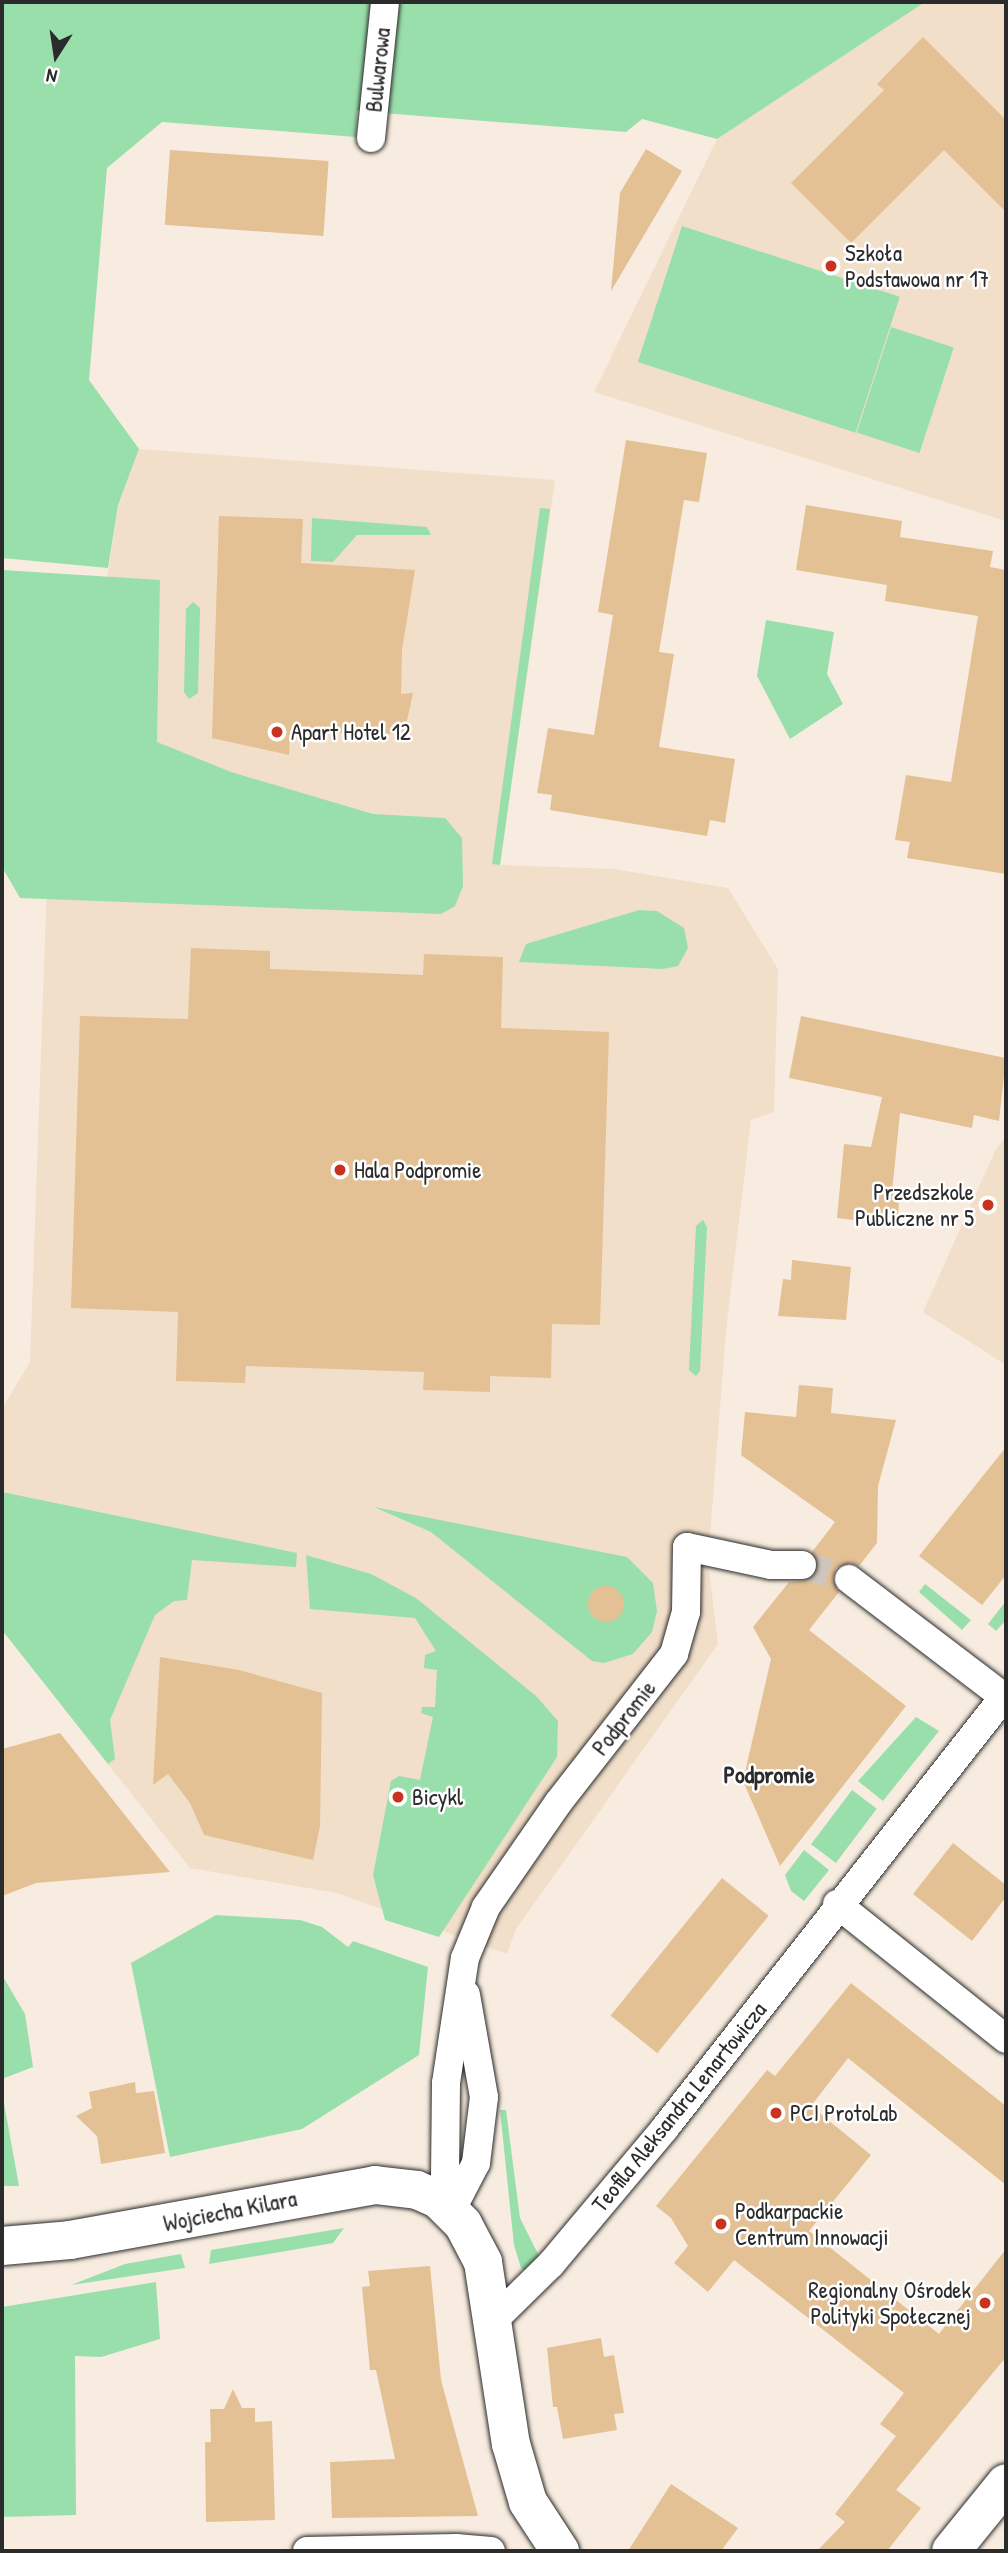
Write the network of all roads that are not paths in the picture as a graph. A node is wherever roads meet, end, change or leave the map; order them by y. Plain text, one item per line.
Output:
1 (385, 2) edge
2 (371, 138) dead end
3 (802, 1565) tunnel mouth
4 (849, 1579) tunnel mouth
5 (1005, 1695) edge
6 (837, 1904) junction
7 (462, 1975) junction
8 (1006, 2039) edge
9 (452, 2211) junction
10 (2, 2246) edge
11 (495, 2319) junction
12 (1006, 2483) edge
13 (307, 2551) edge
14 (491, 2551) edge
15 (560, 2551) edge
16 (951, 2551) edge

1 - 2 street, Bulwarowa
3 - 7 street, Podpromie
4 - 5 street
5 - 6 street, Teofila Aleksandra Lenartowicza
6 - 8 street
6 - 11 street, Teofila Aleksandra Lenartowicza
7 - 9 street, Podpromie
7 - 9 street, Podpromie
9 - 10 main road, Wojciecha Kilara
9 - 11 main road, Podpromie
11 - 15 main road
12 - 16 main road
13 - 14 street

